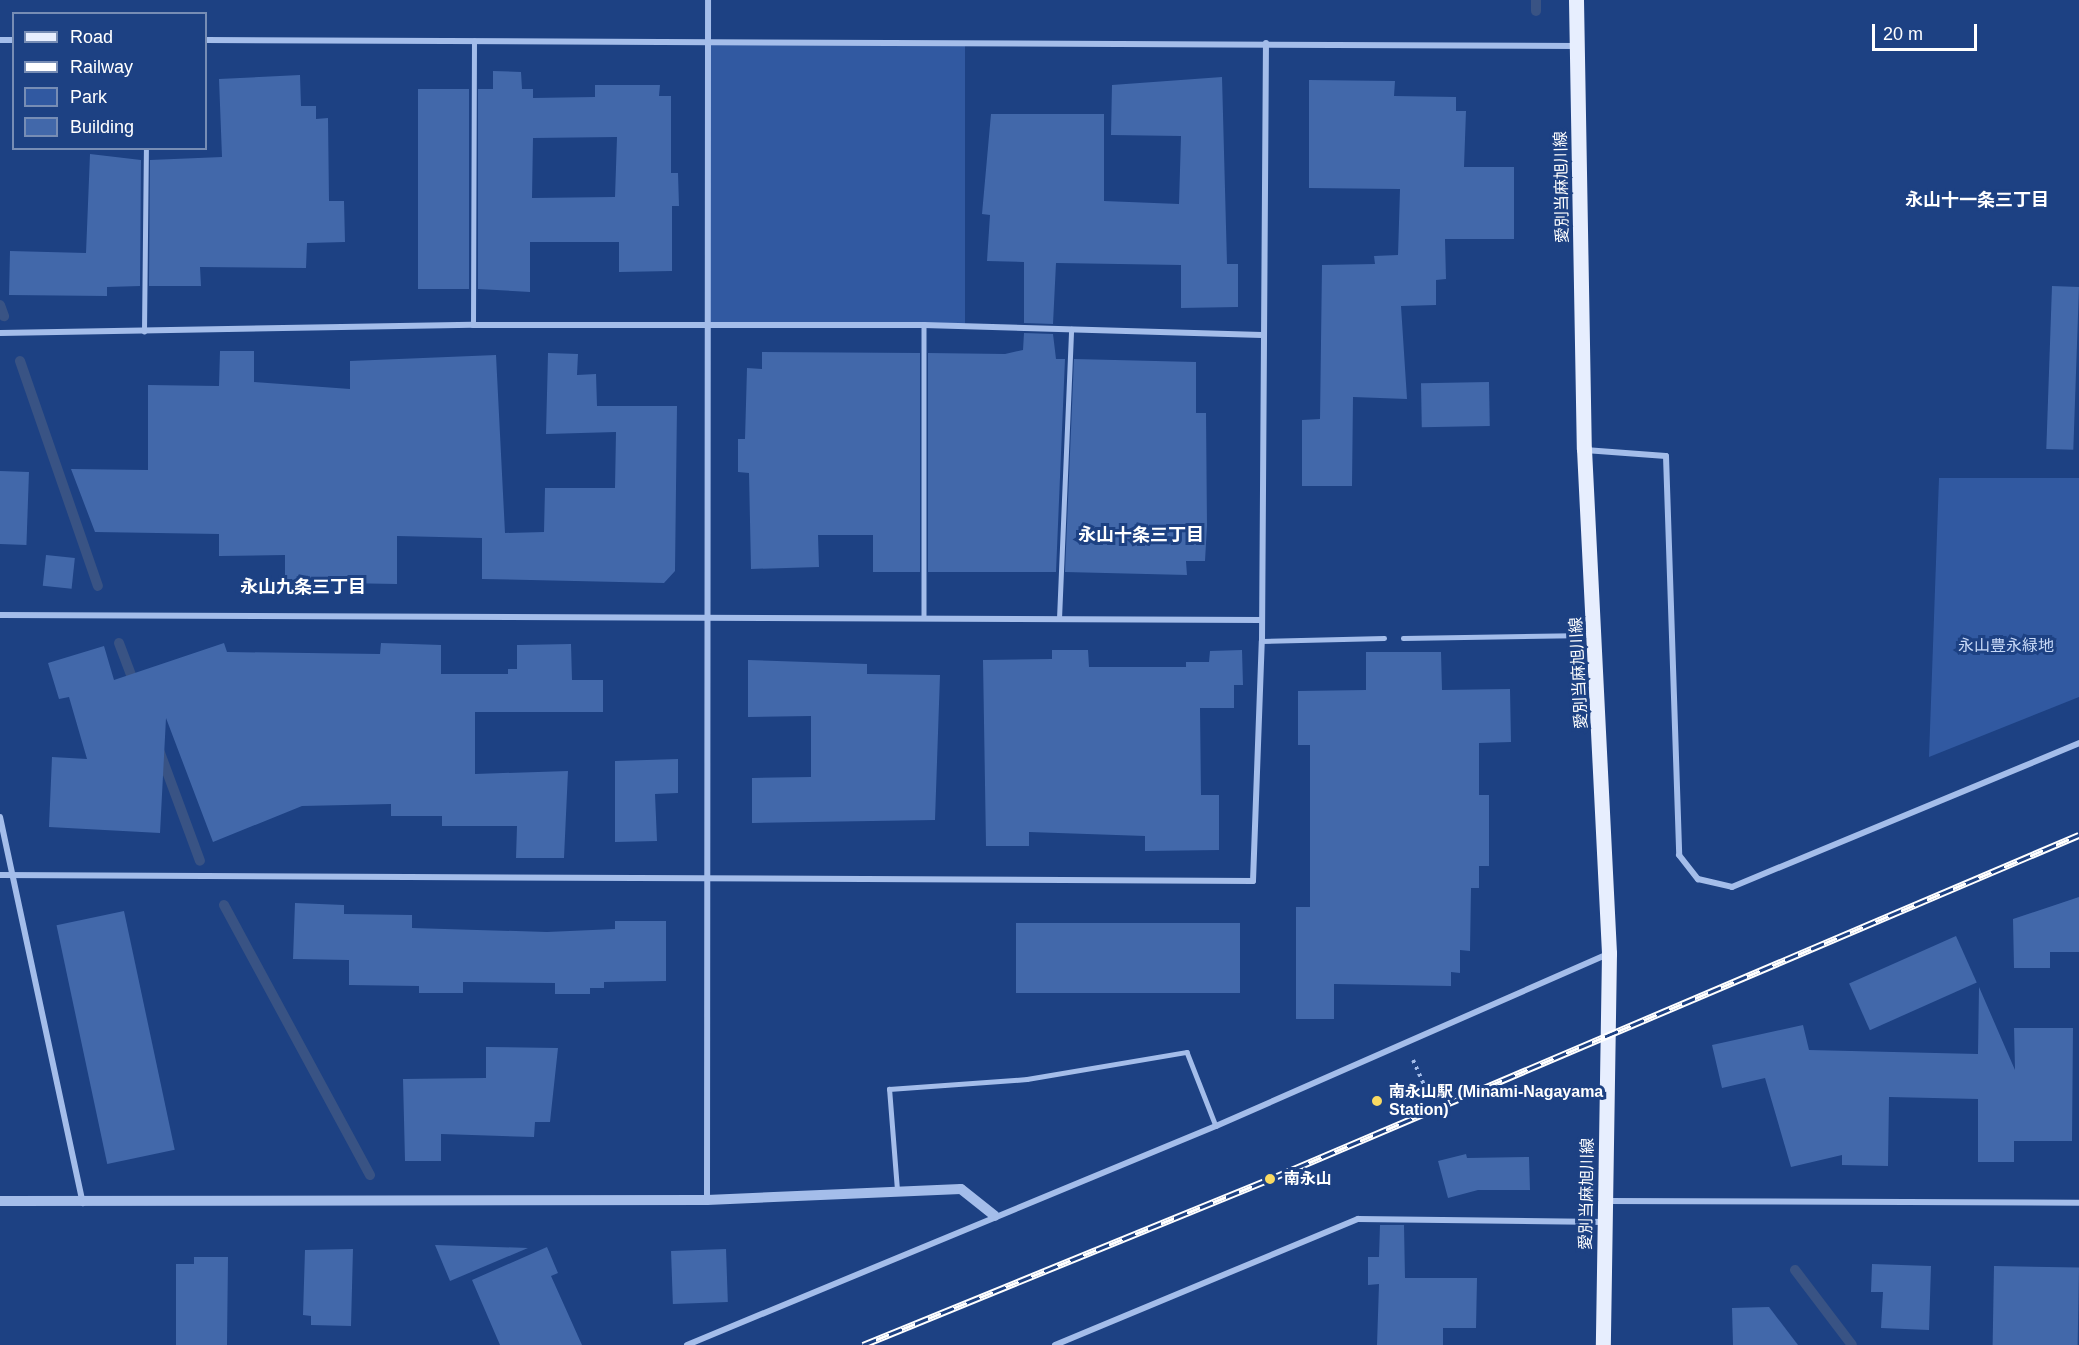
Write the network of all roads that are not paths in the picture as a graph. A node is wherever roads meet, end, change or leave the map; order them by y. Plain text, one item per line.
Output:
1 (708, 0) edge
2 (1576, 0) edge
3 (207, 40) edge
4 (474, 41) junction
5 (708, 42) junction
6 (1266, 43) junction
7 (1577, 46) junction
8 (146, 150) edge
9 (473, 325) junction
10 (704, 326) junction
11 (924, 326) junction
12 (1071, 329) junction
13 (144, 332) junction
14 (0, 333) edge
15 (1262, 335) junction
16 (1584, 449) junction
17 (0, 615) edge
18 (707, 615) junction
19 (924, 617) junction
20 (1059, 619) junction
21 (1262, 620) junction
22 (1595, 635) junction
23 (1403, 638) dead end
24 (1384, 639) dead end
25 (1262, 641) junction
26 (2079, 743) edge
27 (0, 817) edge
28 (0, 875) edge
29 (13, 875) junction
30 (711, 882) junction
31 (1609, 953) junction
32 (1216, 1126) junction
33 (897, 1190) junction
34 (0, 1200) edge
35 (707, 1200) junction
36 (1604, 1201) junction
37 (83, 1203) junction
38 (2079, 1203) edge
39 (995, 1216) junction
40 (1604, 1222) junction
41 (687, 1345) edge
42 (1055, 1345) edge
43 (1603, 1345) edge

1 - 5 street
2 - 7 main road, 愛別当麻旭川線
3 - 4 street
4 - 5 street
4 - 9 lane
5 - 6 street
5 - 10 street
6 - 7 street
6 - 15 street
7 - 16 main road, 愛別当麻旭川線
8 - 13 lane
9 - 10 street
9 - 13 street
10 - 11 street
10 - 18 street
11 - 12 street
11 - 19 lane
12 - 15 street
12 - 20 lane
13 - 14 street
15 - 21 street
16 - 22 main road, 愛別当麻旭川線
16 - 26 street
17 - 18 street
18 - 19 street
18 - 30 street
19 - 20 street
20 - 21 street
21 - 25 street
22 - 23 lane
22 - 31 main road, 愛別当麻旭川線
24 - 25 lane
25 - 30 street
27 - 29 street
28 - 29 street
29 - 30 street
29 - 37 street
30 - 35 street
31 - 32 street
31 - 36 main road, 愛別当麻旭川線
32 - 33 lane
32 - 39 street
33 - 35 street
33 - 39 street
34 - 37 street
35 - 37 street
36 - 38 street
36 - 40 main road, 愛別当麻旭川線
39 - 41 street
40 - 42 street
40 - 43 main road, 愛別当麻旭川線

